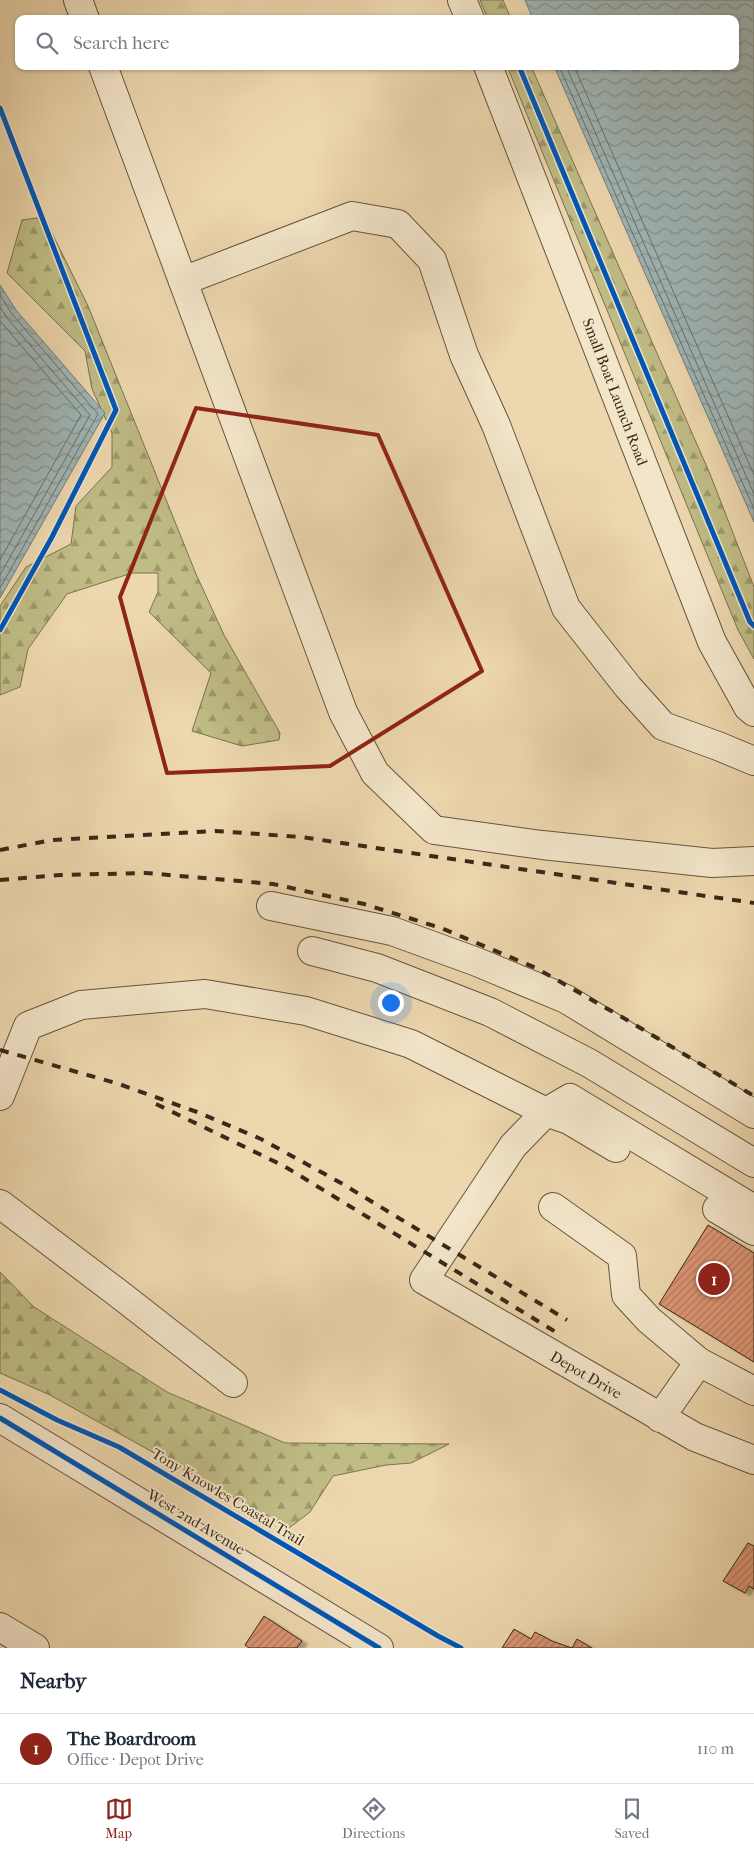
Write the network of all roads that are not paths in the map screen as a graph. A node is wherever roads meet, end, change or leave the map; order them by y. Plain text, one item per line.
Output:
1 (78, 0) edge
2 (462, 0) edge
3 (84, 15) edge
4 (468, 15) edge
5 (104, 70) edge
6 (490, 70) edge
7 (183, 281) junction
8 (754, 712) edge
9 (754, 761) edge
10 (754, 861) edge
11 (271, 906) dead end
12 (392, 931) junction
13 (312, 951) dead end
14 (375, 979) junction
15 (0, 1096) edge
16 (546, 1112) junction
17 (754, 1114) edge
18 (754, 1163) edge
19 (0, 1204) edge
20 (553, 1207) dead end
21 (754, 1209) edge
22 (754, 1230) edge
23 (699, 1362) junction
24 (233, 1383) dead end
25 (754, 1390) edge
26 (0, 1418) edge
27 (660, 1418) junction
28 (754, 1460) edge
29 (0, 1627) edge
30 (344, 1639) edge
31 (35, 1648) edge
32 (379, 1648) edge

1 - 3 street
2 - 4 street
5 - 7 street
6 - 8 street, Small Boat Launch Road
7 - 9 street
7 - 10 street
11 - 12 street
12 - 14 street
12 - 17 street
13 - 14 street
14 - 18 street
15 - 16 street
16 - 21 street
16 - 22 street
16 - 27 street, Depot Drive
19 - 24 street
20 - 23 street
23 - 25 street
23 - 27 street
26 - 30 street, West 2nd Avenue
27 - 28 street, Depot Drive
29 - 31 street
30 - 32 street, West 2nd Avenue

